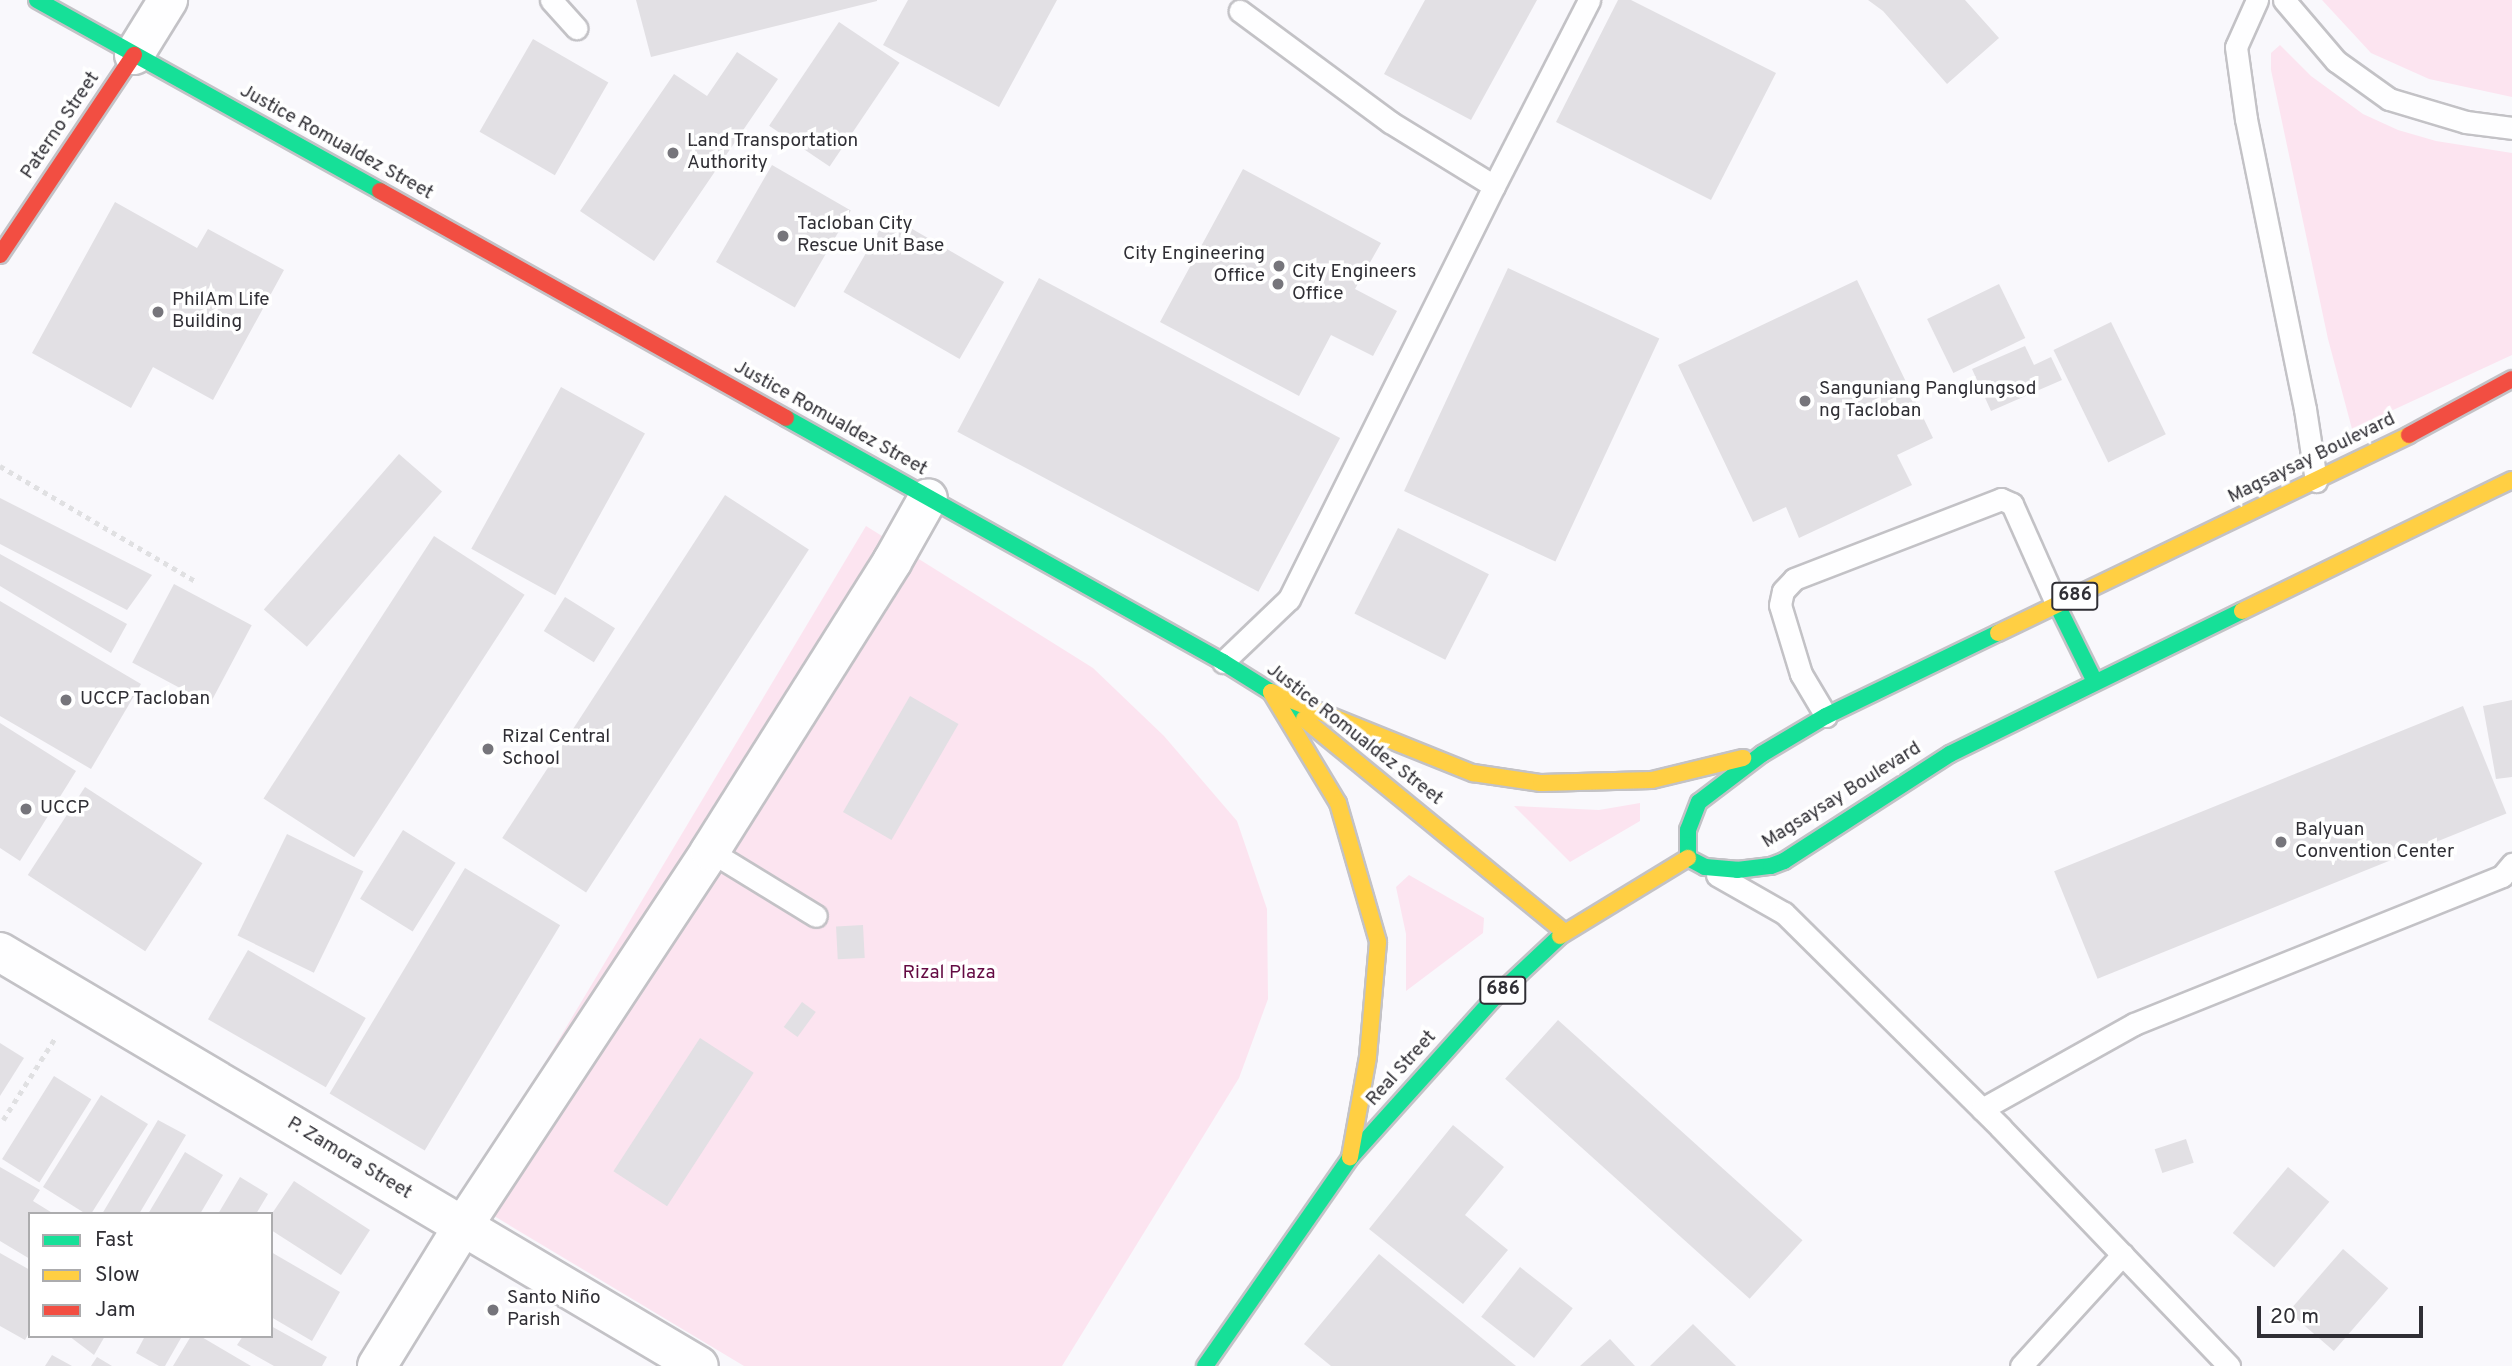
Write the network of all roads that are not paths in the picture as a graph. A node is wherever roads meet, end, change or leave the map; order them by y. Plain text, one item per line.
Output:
1 (37, 0) edge
2 (168, 0) edge
3 (551, 0) edge
4 (1589, 0) edge
5 (2257, 0) edge
6 (2284, 0) edge
7 (1240, 12) dead end
8 (576, 28) dead end
9 (134, 55) junction
10 (2512, 128) edge
11 (1493, 186) junction
12 (0, 255) edge
13 (2512, 379) edge
14 (2512, 480) edge
15 (2316, 481) junction
16 (928, 498) junction
17 (2057, 605) junction
18 (1223, 662) junction
19 (2095, 682) junction
20 (1271, 692) junction
21 (1826, 716) junction
22 (1762, 754) junction
23 (710, 851) junction
24 (1688, 858) junction
25 (2509, 875) edge
26 (816, 916) dead end
27 (1564, 932) junction
28 (0, 952) edge
29 (1982, 1110) junction
30 (1350, 1158) junction
31 (463, 1226) junction
32 (2123, 1254) junction
33 (377, 1366) edge
34 (699, 1366) edge
35 (1205, 1366) edge
36 (2021, 1366) edge
37 (2229, 1366) edge

1 - 9 main road, Justice Romualdez Street
2 - 9 street
3 - 8 lane
4 - 11 lane
5 - 15 lane
6 - 10 lane
7 - 11 lane
9 - 12 main road, Paterno Street
9 - 16 main road, Justice Romualdez Street
11 - 18 lane
13 - 15 main road, Magsaysay Boulevard / 686
14 - 19 main road, Magsaysay Boulevard
15 - 17 main road, Magsaysay Boulevard / 686
16 - 18 main road, Justice Romualdez Street
16 - 23 street
17 - 19 main road
17 - 21 main road, Magsaysay Boulevard / 686
17 - 21 lane
18 - 20 main road, Justice Romualdez Street
19 - 24 main road, Magsaysay Boulevard
20 - 22 main road
20 - 27 main road, Justice Romualdez Street
20 - 30 main road
21 - 22 main road, Magsaysay Boulevard / 686
22 - 24 main road, Magsaysay Boulevard / 686
23 - 26 lane
23 - 31 street
24 - 27 main road, Real Street / 686
24 - 29 lane
25 - 29 lane
27 - 30 main road, Real Street / 686
28 - 31 street, P. Zamora Street
29 - 32 lane
30 - 35 main road, Real Street / 686
31 - 33 street
31 - 34 street, P. Zamora Street
32 - 36 lane
32 - 37 lane

